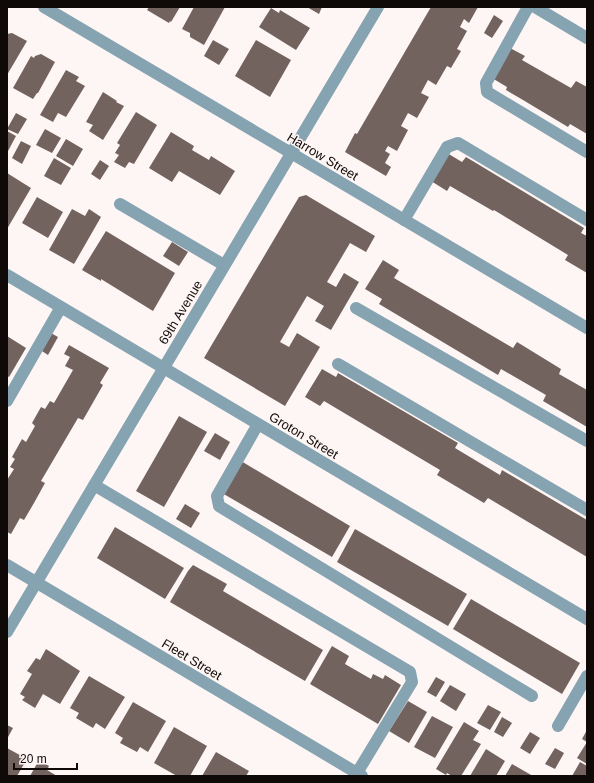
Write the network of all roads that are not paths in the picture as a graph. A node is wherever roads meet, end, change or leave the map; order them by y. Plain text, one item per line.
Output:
1 (44, 7) edge
2 (378, 7) edge
3 (528, 7) edge
4 (535, 7) edge
5 (587, 38) edge
6 (587, 152) edge
7 (291, 153) junction
8 (120, 204) dead end
9 (404, 220) junction
10 (587, 220) edge
11 (224, 265) junction
12 (7, 275) edge
13 (61, 307) junction
14 (356, 308) dead end
15 (587, 328) edge
16 (338, 364) dead end
17 (163, 368) junction
18 (7, 401) edge
19 (258, 424) junction
20 (587, 441) edge
21 (94, 485) junction
22 (587, 510) edge
23 (7, 565) edge
24 (36, 583) junction
25 (587, 619) edge
26 (7, 632) edge
27 (587, 676) edge
28 (532, 696) dead end
29 (558, 726) dead end
30 (360, 774) edge

1 - 7 street, Harrow Street
2 - 7 street, 69th Avenue
3 - 6 street
4 - 5 street
7 - 9 street, Harrow Street
7 - 11 street, 69th Avenue
8 - 11 street
9 - 10 street
9 - 15 street, Harrow Street
11 - 17 street, 69th Avenue
12 - 13 street, Groton Street
13 - 17 street, Groton Street
13 - 18 street
14 - 20 street
16 - 22 street
17 - 19 street, Groton Street
17 - 21 street, 69th Avenue
19 - 25 street, Groton Street
19 - 28 street
21 - 24 street, 69th Avenue
21 - 30 street
23 - 24 street, Fleet Street
24 - 26 street, 69th Avenue
24 - 30 street, Fleet Street
27 - 29 street

